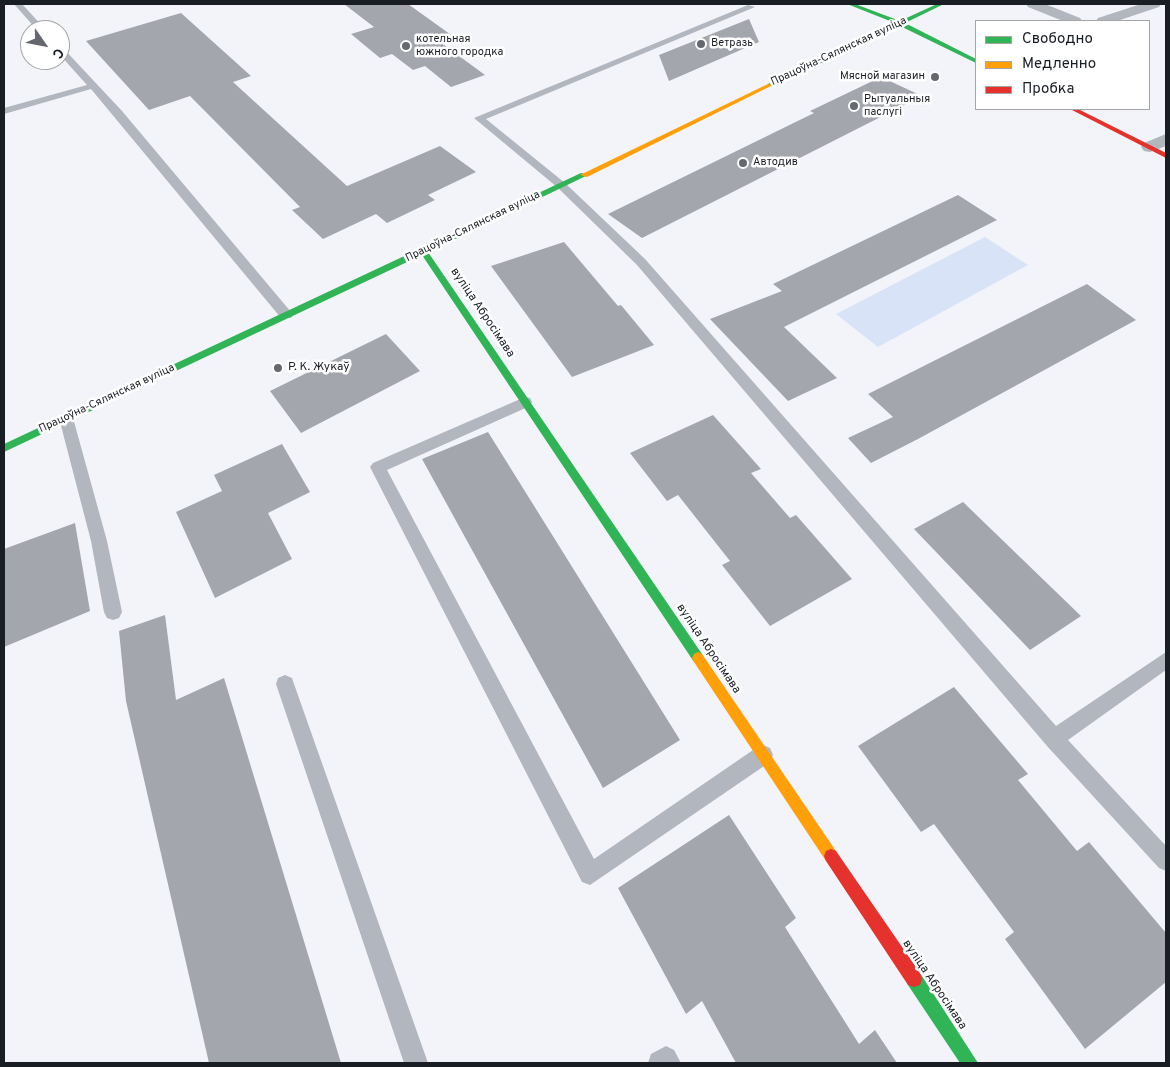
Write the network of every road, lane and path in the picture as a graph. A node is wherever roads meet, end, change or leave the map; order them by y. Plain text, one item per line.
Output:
1 (18, 4) edge
2 (850, 4) edge
3 (941, 4) edge
4 (1033, 4) edge
5 (1154, 4) edge
6 (751, 7) dead end
7 (33, 20) edge
8 (1073, 20) edge
9 (1106, 20) edge
10 (900, 23) junction
11 (975, 60) edge
12 (70, 61) edge
13 (92, 86) junction
14 (1075, 110) edge
15 (4, 111) edge
16 (1166, 139) edge
17 (1150, 147) junction
18 (1166, 156) edge
19 (561, 185) junction
20 (423, 250) junction
21 (286, 315) junction
22 (525, 402) junction
23 (66, 418) junction
24 (4, 448) edge
25 (113, 612) dead end
26 (1166, 660) edge
27 (285, 684) dead end
28 (1054, 739) junction
29 (763, 755) junction
30 (1166, 861) edge
31 (416, 1063) edge
32 (660, 1063) edge
33 (669, 1063) edge
34 (970, 1063) edge

1 - 7 lane
2 - 10 main road
3 - 10 main road, Працоўна-Сялянская вуліца
4 - 8 street
5 - 9 street
6 - 19 lane
10 - 11 main road
10 - 19 main road, Працоўна-Сялянская вуліца
12 - 13 lane
13 - 15 lane
13 - 21 lane
14 - 17 main road
16 - 17 street
17 - 18 main road
19 - 20 main road, Працоўна-Сялянская вуліца
19 - 28 lane
20 - 21 main road, Працоўна-Сялянская вуліца
20 - 22 main road, вуліца Абросімава
21 - 23 main road, Працоўна-Сялянская вуліца
22 - 29 main road, вуліца Абросімава
22 - 29 lane
23 - 24 main road, Працоўна-Сялянская вуліца
23 - 25 lane
26 - 28 lane
27 - 31 lane
28 - 30 lane
29 - 34 main road, вуліца Абросімава
32 - 33 lane

